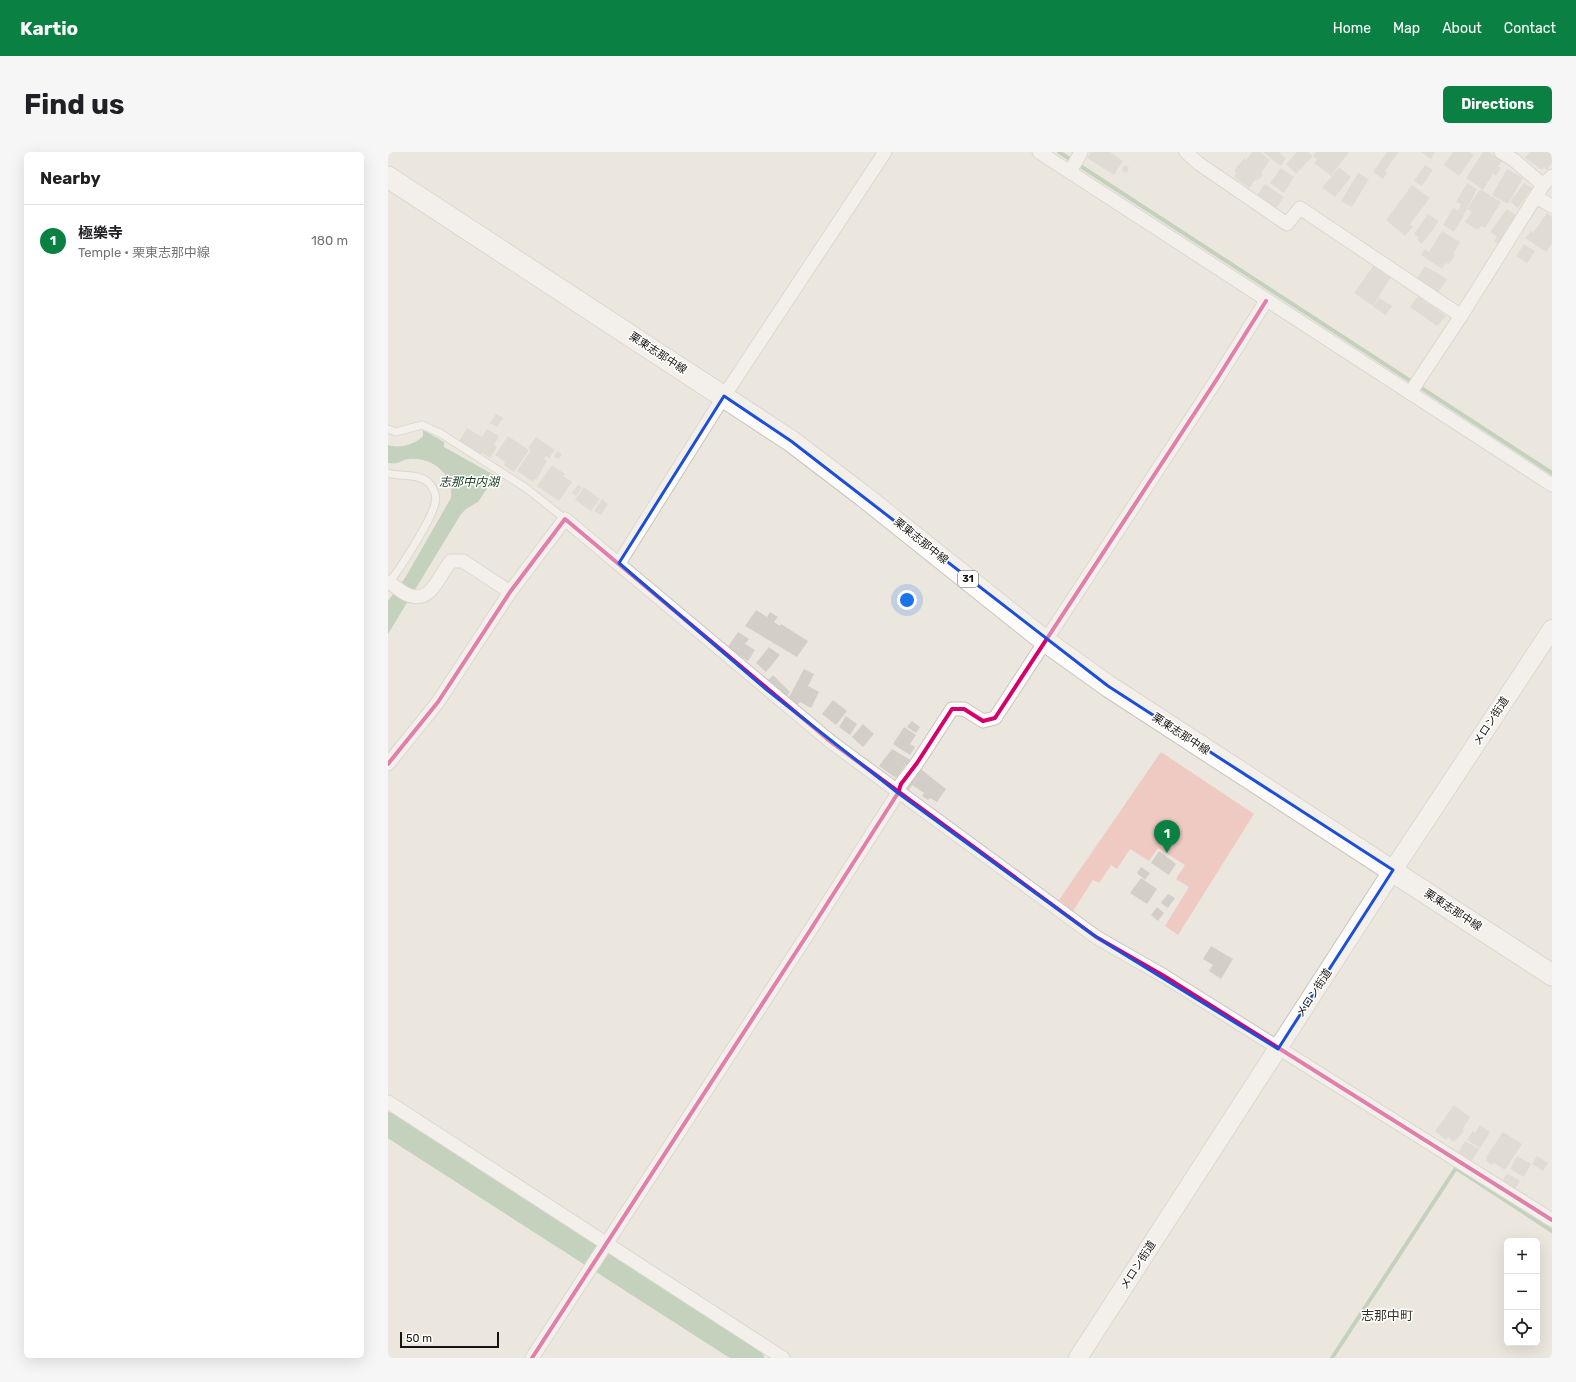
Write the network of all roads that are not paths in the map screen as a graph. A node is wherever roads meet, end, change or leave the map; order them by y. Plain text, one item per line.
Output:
1 (885, 152) edge
2 (1039, 152) edge
3 (1186, 152) edge
4 (1502, 152) edge
5 (1076, 162) edge
6 (388, 177) edge
7 (1548, 181) edge
8 (1536, 197) junction
9 (1552, 206) edge
10 (1266, 301) junction
11 (1461, 316) junction
12 (1415, 386) junction
13 (724, 396) junction
14 (388, 430) edge
15 (388, 473) edge
16 (1552, 485) edge
17 (565, 519) junction
18 (619, 563) junction
19 (388, 582) edge
20 (510, 592) junction
21 (1552, 629) edge
22 (1045, 641) junction
23 (388, 764) edge
24 (898, 793) junction
25 (1393, 870) junction
26 (1552, 975) edge
27 (1278, 1049) junction
28 (388, 1102) edge
29 (1552, 1220) edge
30 (606, 1243) junction
31 (532, 1358) edge
32 (783, 1358) edge
33 (1078, 1358) edge

1 - 13 street
2 - 5 street
3 - 11 street
4 - 7 street
5 - 10 street
6 - 13 main road, 栗東志那中線 / 31
7 - 8 street
8 - 9 street
8 - 11 street
10 - 12 street
10 - 22 street
11 - 12 street
12 - 16 street
13 - 18 street
13 - 22 main road, 栗東志那中線 / 31
14 - 17 lane
15 - 19 lane
17 - 18 street
17 - 20 street
18 - 24 street
19 - 20 street
20 - 23 street
21 - 25 street, メロン街道
22 - 24 street
22 - 25 main road, 栗東志那中線 / 31
24 - 27 street
24 - 30 street
25 - 26 main road, 栗東志那中線 / 31
25 - 27 street, メロン街道
27 - 29 street
27 - 33 street, メロン街道
28 - 30 street
30 - 31 street
30 - 32 street

